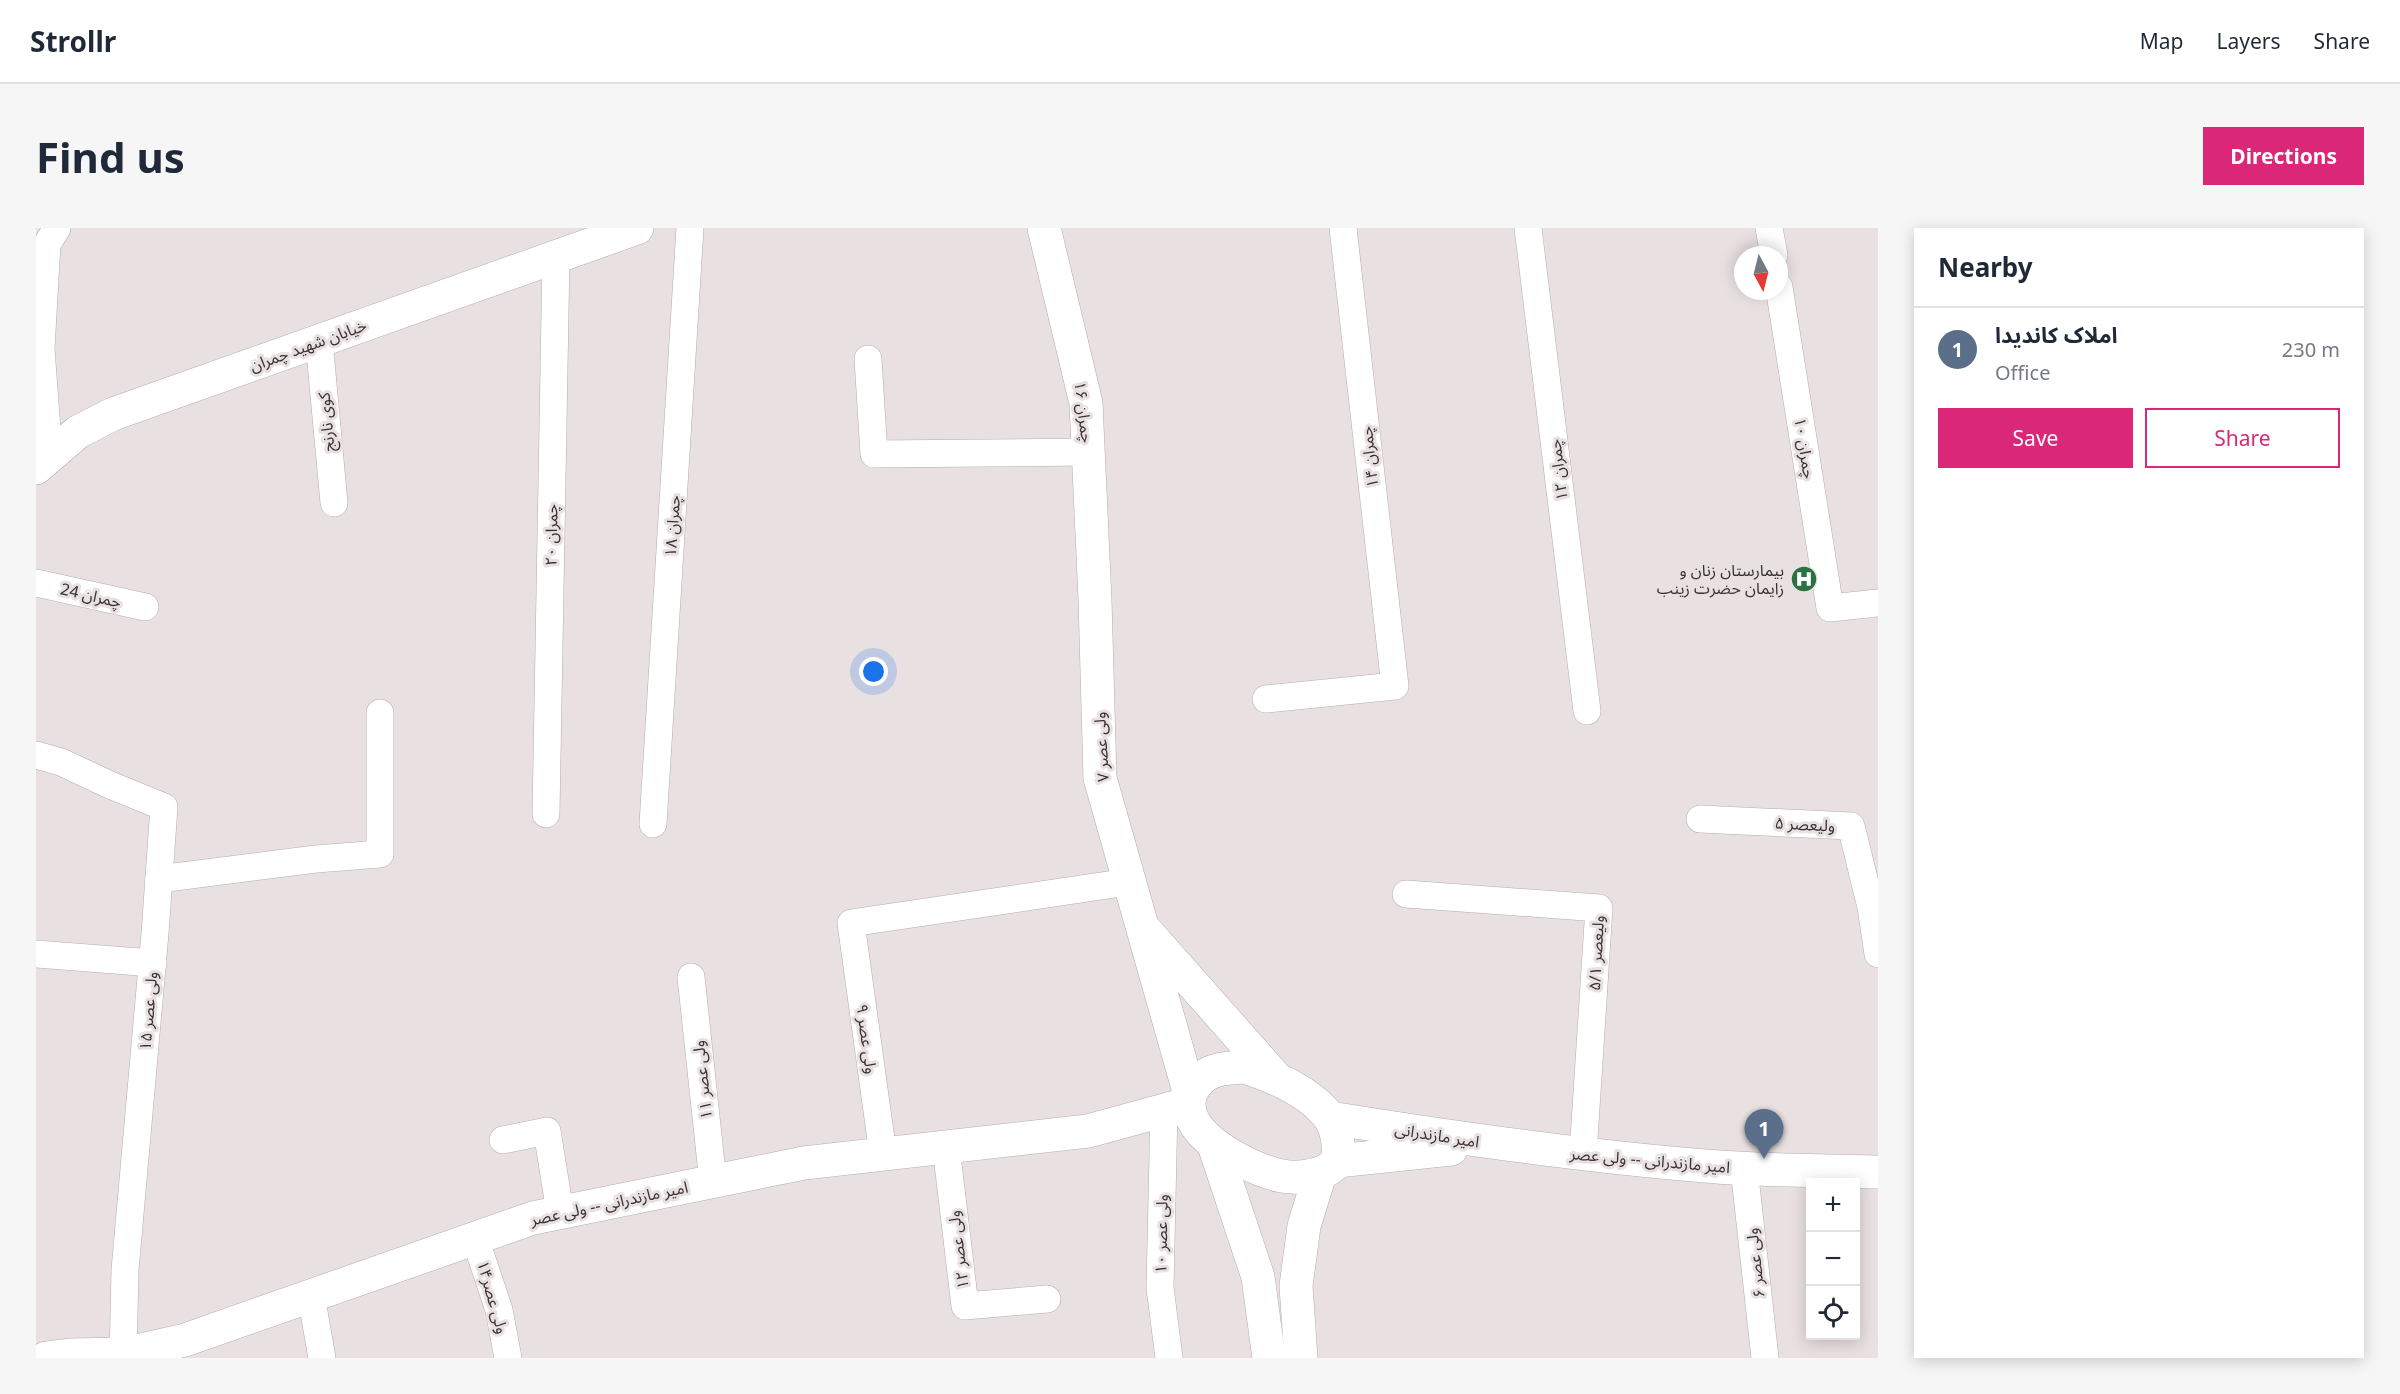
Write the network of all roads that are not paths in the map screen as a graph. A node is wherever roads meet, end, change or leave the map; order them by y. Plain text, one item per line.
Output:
1 (57, 228) edge
2 (637, 228) edge
3 (690, 228) edge
4 (1044, 228) edge
5 (1343, 228) edge
6 (1528, 228) edge
7 (1769, 228) edge
8 (604, 236) edge
9 (1772, 246) edge
10 (556, 257) junction
11 (1781, 300) edge
12 (40, 304) edge
13 (319, 340) junction
14 (868, 360) dead end
15 (1089, 452) junction
16 (43, 462) edge
17 (334, 504) dead end
18 (36, 583) edge
19 (1095, 600) joint
20 (1878, 603) edge
21 (146, 608) dead end
22 (1266, 699) dead end
23 (1587, 711) dead end
24 (380, 713) dead end
25 (36, 755) edge
26 (546, 814) dead end
27 (1700, 819) dead end
28 (653, 824) dead end
29 (159, 879) junction
30 (1128, 882) junction
31 (1406, 894) dead end
32 (1874, 908) edge
33 (1141, 925) junction
34 (36, 954) edge
35 (1878, 954) edge
36 (153, 963) junction
37 (691, 977) dead end
38 (1279, 1081) junction
39 (1180, 1103) junction
40 (1330, 1118) junction
41 (503, 1140) dead end
42 (1494, 1144) junction
43 (1214, 1145) junction
44 (946, 1147) junction
45 (883, 1154) junction
46 (1583, 1154) junction
47 (1328, 1167) junction
48 (1744, 1168) junction
49 (1878, 1172) edge
50 (713, 1182) junction
51 (560, 1212) junction
52 (475, 1238) junction
53 (311, 1295) junction
54 (1047, 1299) dead end
55 (123, 1356) edge
56 (46, 1358) edge
57 (322, 1358) edge
58 (508, 1358) edge
59 (1169, 1358) edge
60 (1269, 1358) edge
61 (1301, 1358) edge
62 (1765, 1358) edge

1 - 12 street
2 - 8 main road, خیابان شهید چمران
3 - 28 street, چمران ۱۸
4 - 15 main road, چمران ۱۶
5 - 22 street, چمران ۱۴
6 - 23 street, چمران ۱۲
7 - 9 street
8 - 10 main road, خیابان شهید چمران
10 - 13 main road, خیابان شهید چمران
10 - 26 street, چمران ۲۰
11 - 20 street, چمران ۱۰
12 - 16 street
13 - 16 main road, خیابان شهید چمران
13 - 17 street, کوی نارنج
14 - 15 street
15 - 19 main road, چمران ۱۶
18 - 21 street, چمران 24
19 - 30 main road, ولی عصر ۷
24 - 29 street
25 - 29 street, ولی عصر ۱۵
27 - 32 street, ولیعصر ۵
29 - 36 street, ولی عصر ۱۵
30 - 33 main road, ولی عصر ۷
30 - 45 street, ولی عصر ۹
31 - 46 street, ولیعصر ۵/۱
32 - 35 street, ولیعصر ۵
33 - 38 main road, ولی عصر ۷
33 - 39 main road, ولی عصر ۷
34 - 36 street
36 - 55 street, ولی عصر ۱۵
37 - 50 street, ولی عصر ۱۱
38 - 39 main road
38 - 40 main road
39 - 43 main road, ولی عصر ۷
39 - 44 main road, امیر مازندرانی -- ولی عصر
39 - 59 street, ولی عصر ۱۰
40 - 42 main road, امیر مازندرانی
40 - 47 main road
41 - 51 street
42 - 46 main road, امیر مازندرانی -- ولی عصر
42 - 47 main road, امیر مازندرانی
43 - 47 main road, امیر مازندرانی
43 - 60 main road
44 - 45 main road, امیر مازندرانی -- ولی عصر
44 - 54 street, ولی عصر ۱۲
45 - 50 main road, امیر مازندرانی -- ولی عصر
46 - 48 main road, امیر مازندرانی -- ولی عصر
47 - 61 main road
48 - 49 main road, امیر مازندرانی -- ولی عصر
48 - 62 street, ولی عصر ۶
50 - 51 main road, امیر مازندرانی -- ولی عصر
51 - 52 main road, امیر مازندرانی -- ولی عصر
52 - 53 main road, امیر مازندرانی -- ولی عصر
52 - 58 street, ولی عصر۱۴
53 - 55 main road, امیر مازندرانی -- ولی عصر
53 - 57 street
55 - 56 main road, امیر مازندرانی -- ولی عصر

